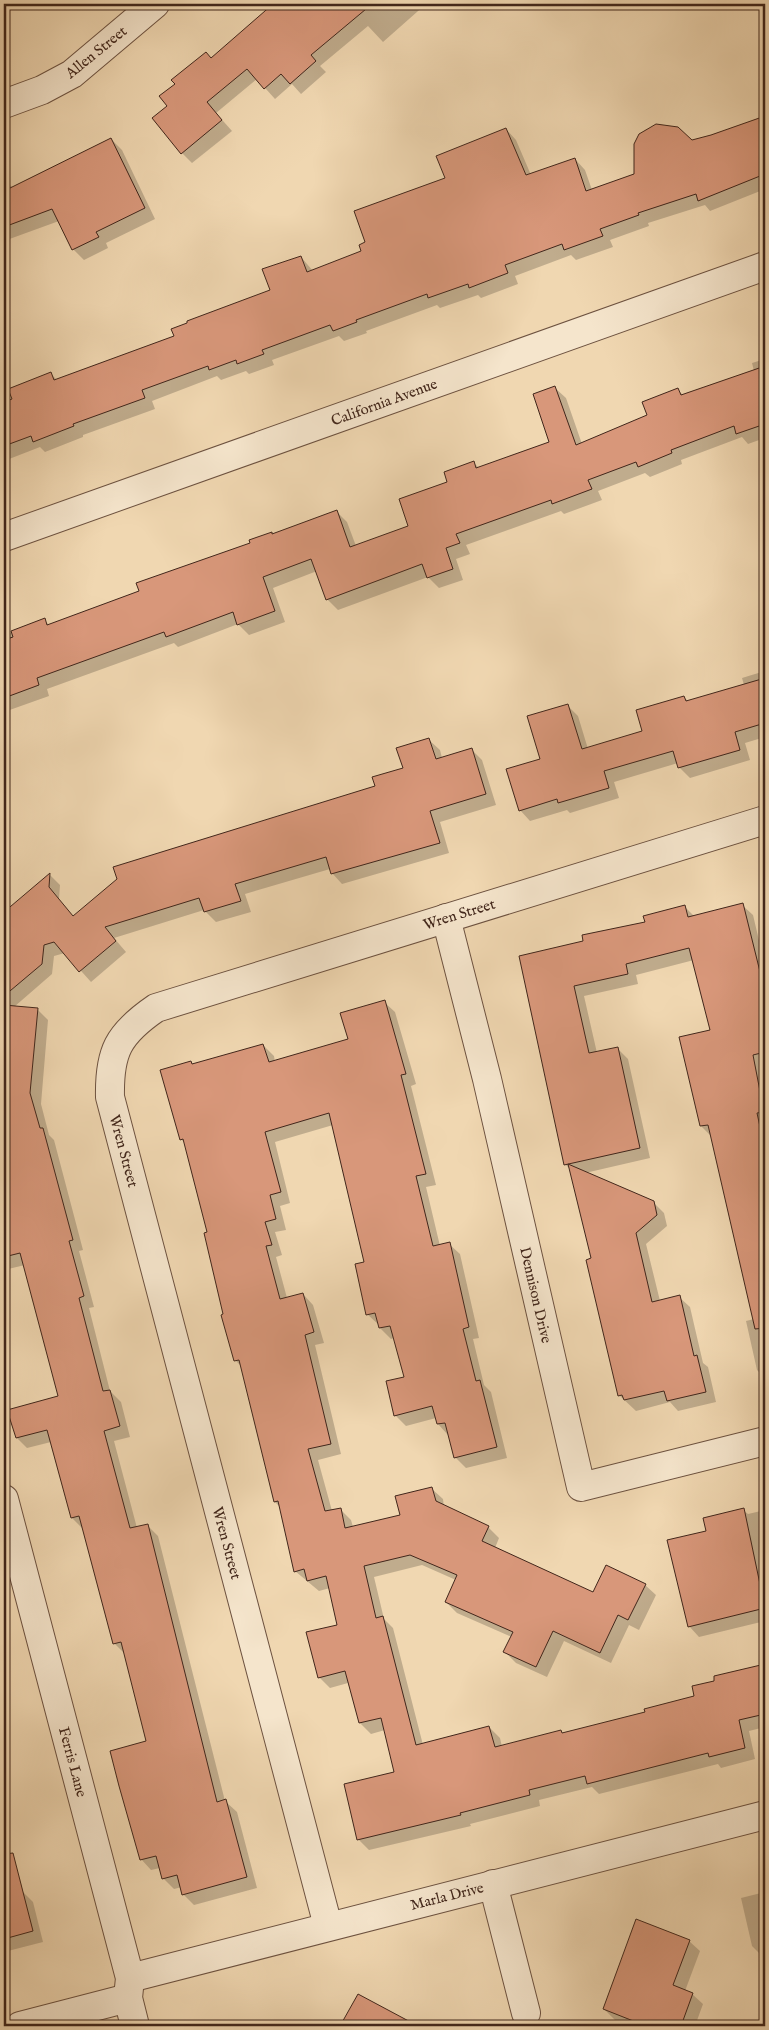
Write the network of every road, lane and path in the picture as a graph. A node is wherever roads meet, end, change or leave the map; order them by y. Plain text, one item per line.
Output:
1 (155, 4) edge
2 (4, 104) edge
3 (765, 266) edge
4 (4, 537) edge
5 (765, 820) edge
6 (446, 918) junction
7 (765, 1441) edge
8 (4, 1499) edge
9 (765, 1815) edge
10 (493, 1884) junction
11 (328, 1926) junction
12 (129, 1988) junction
13 (526, 2013) dead end
14 (20, 2026) edge
15 (135, 2026) edge

1 - 2 street, Allen Street
3 - 4 street, California Avenue
5 - 6 street, Wren Street
6 - 7 street, Dennison Drive
6 - 11 street, Wren Street
8 - 12 street, Ferris Lane
9 - 10 street, Marla Drive
10 - 11 street, Marla Drive
10 - 13 street
11 - 12 street, Marla Drive
12 - 14 street, Marla Drive
12 - 15 street, Ferris Lane

